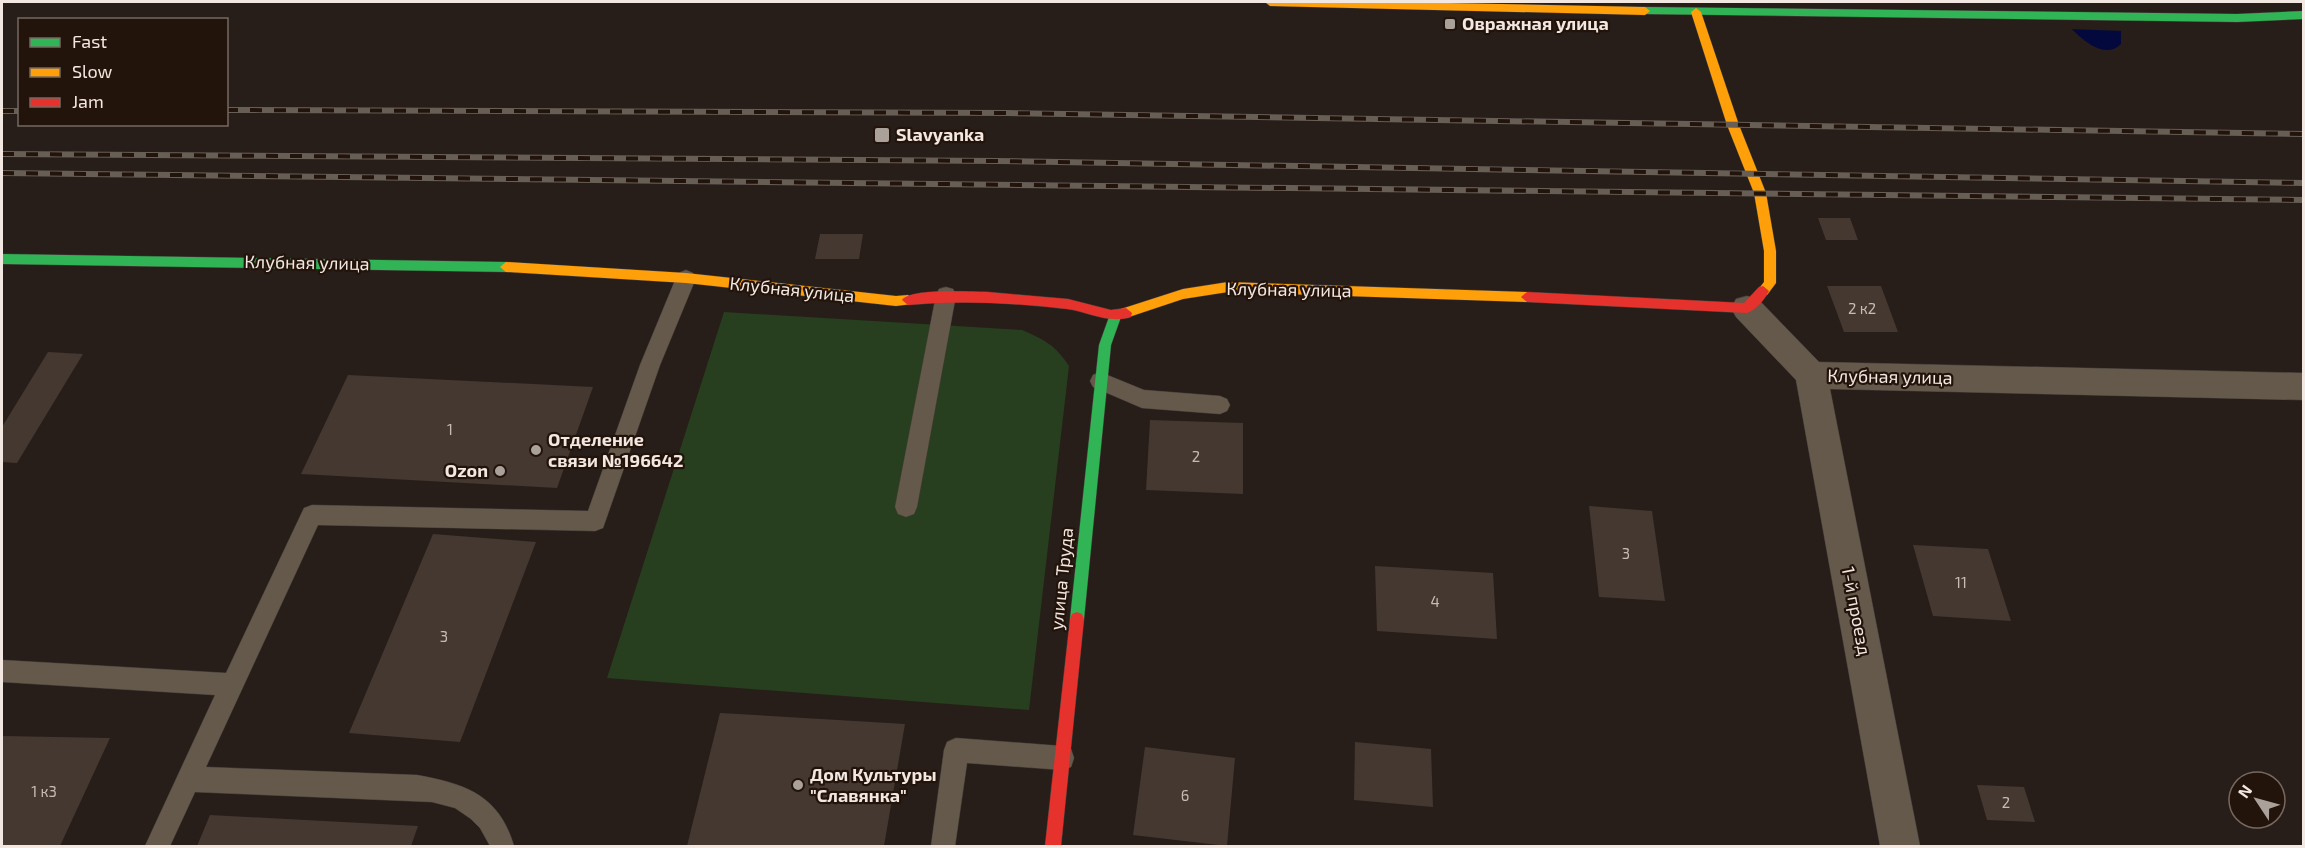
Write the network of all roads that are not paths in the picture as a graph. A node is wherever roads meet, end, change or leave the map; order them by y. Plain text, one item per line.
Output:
1 (1270, 2) edge
2 (1357, 3) edge
3 (1696, 12) junction
4 (2304, 15) edge
5 (2, 259) edge
6 (686, 278) junction
7 (946, 295) junction
8 (1747, 308) junction
9 (1115, 317) junction
10 (1811, 375) junction
11 (1101, 381) junction
12 (2304, 387) edge
13 (1220, 405) dead end
14 (906, 507) dead end
15 (2, 671) edge
16 (231, 685) junction
17 (1062, 758) junction
18 (188, 779) junction
19 (157, 846) edge
20 (502, 846) edge
21 (943, 846) edge
22 (1053, 846) edge
23 (1900, 846) edge

1 - 2 street
2 - 3 street
3 - 4 street
3 - 8 street
5 - 6 street, Клубная улица
6 - 7 street, Клубная улица
6 - 16 lane
7 - 9 street, Клубная улица
7 - 14 lane
8 - 9 street, Клубная улица
8 - 10 street, Клубная улица
9 - 11 street, улица Труда
10 - 12 street, Клубная улица
10 - 23 street, 1-й проезд
11 - 13 lane
11 - 17 street, улица Труда
15 - 16 lane
16 - 18 lane
17 - 21 lane
17 - 22 street, улица Труда
18 - 19 lane
18 - 20 lane

